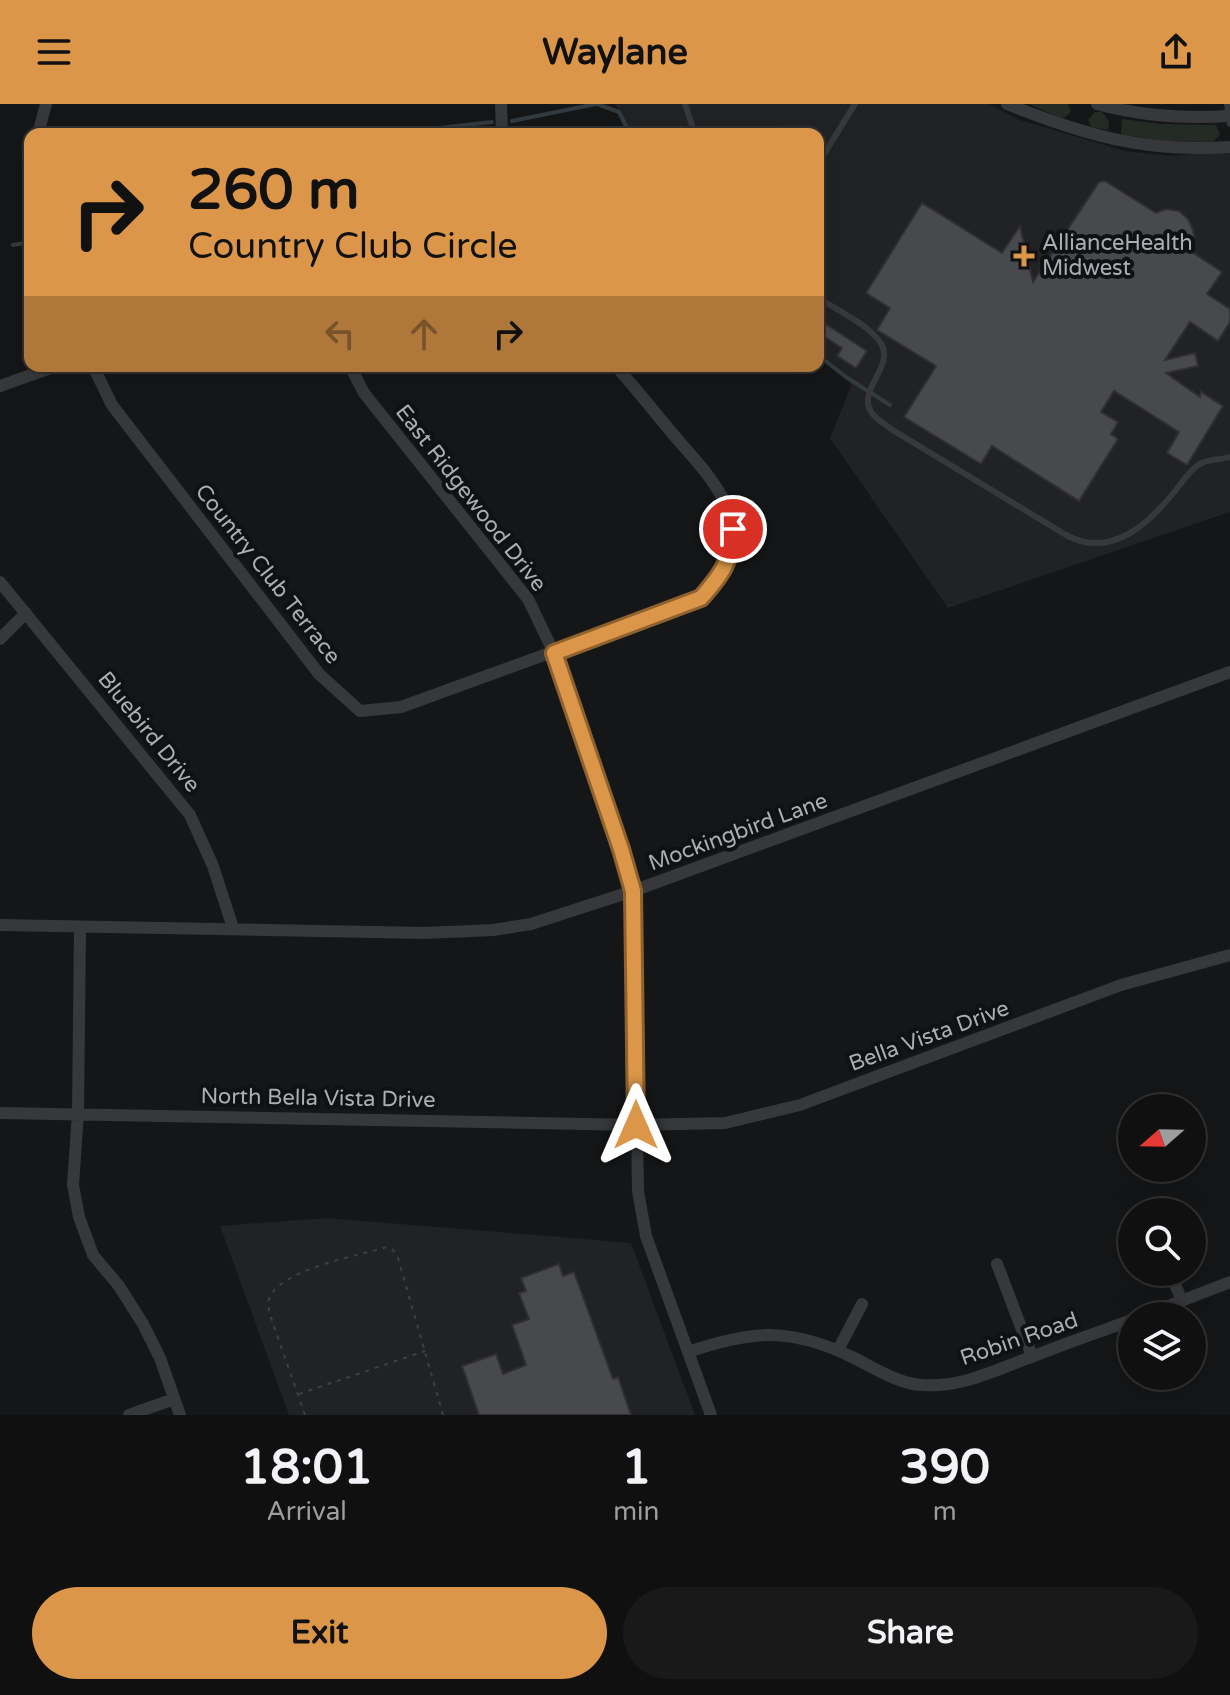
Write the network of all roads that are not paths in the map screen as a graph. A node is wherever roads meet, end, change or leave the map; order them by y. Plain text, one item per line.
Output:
1 (46, 104) edge
2 (501, 104) edge
3 (685, 104) edge
4 (855, 104) edge
5 (1007, 104) edge
6 (1097, 104) edge
7 (1227, 104) edge
8 (1230, 116) edge
9 (1230, 124) edge
10 (40, 128) edge
11 (502, 128) edge
12 (693, 128) edge
13 (1230, 147) edge
14 (824, 154) edge
15 (824, 302) edge
16 (39, 372) edge
17 (96, 372) edge
18 (353, 372) edge
19 (621, 372) edge
20 (0, 386) edge
21 (1230, 457) edge
22 (0, 582) edge
23 (26, 613) junction
24 (0, 639) edge
25 (554, 653) junction
26 (1230, 672) edge
27 (633, 891) junction
28 (0, 925) edge
29 (80, 927) junction
30 (233, 928) junction
31 (1230, 955) edge
32 (0, 1113) edge
33 (78, 1113) junction
34 (636, 1125) junction
35 (997, 1264) dead end
36 (1230, 1282) edge
37 (1176, 1286) edge
38 (1182, 1301) joint
39 (862, 1304) dead end
40 (1118, 1325) edge
41 (838, 1350) junction
42 (688, 1352) junction
43 (1032, 1356) junction
44 (174, 1399) junction
45 (129, 1415) edge
46 (180, 1415) edge
47 (711, 1415) edge

1 - 10 street
2 - 11 street
3 - 12 lane
4 - 14 lane
5 - 13 street
6 - 8 street
7 - 8 lane
8 - 9 lane
15 - 21 lane
16 - 20 street
17 - 25 street, Country Club Terrace
18 - 25 street, East Ridgewood Drive
19 - 25 street, Country Club Terrace
22 - 23 street, Bluebird Drive
23 - 24 street
23 - 30 street, Bluebird Drive
25 - 27 street, East Ridgewood Drive
26 - 27 street, Mockingbird Lane
27 - 30 street, Mockingbird Lane
27 - 34 street, East Ridgewood Drive
28 - 29 street, Mockingbird Lane
29 - 30 street, Mockingbird Lane
29 - 33 street
31 - 34 street, Bella Vista Drive
32 - 33 street, North Bella Vista Drive
33 - 34 street, North Bella Vista Drive
33 - 44 street
34 - 42 street, East Ridgewood Drive
35 - 43 street
36 - 38 street
37 - 38 street
39 - 41 street
40 - 43 street, Robin Road
41 - 42 street, Robin Road
41 - 43 street, Robin Road
42 - 47 street, East Ridgewood Drive
44 - 45 street
44 - 46 street

